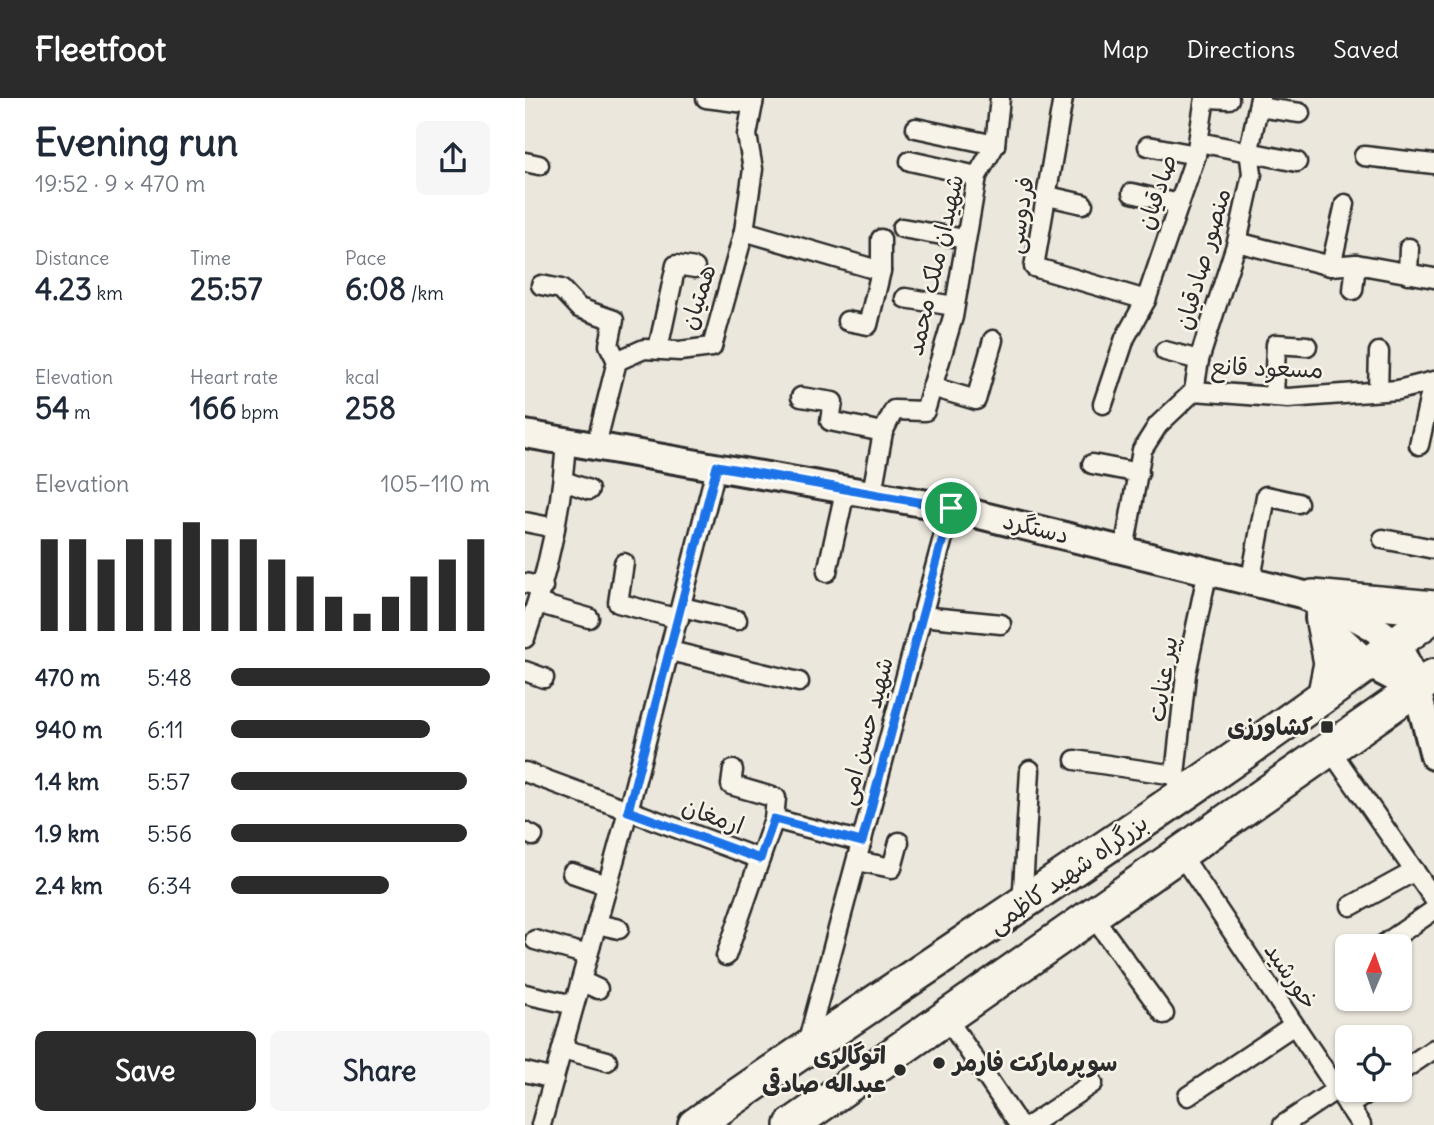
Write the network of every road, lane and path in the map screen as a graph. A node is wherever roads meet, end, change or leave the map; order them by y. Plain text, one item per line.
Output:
1 (706, 98) edge
2 (1000, 98) edge
3 (1063, 98) edge
4 (1207, 98) edge
5 (1229, 99) edge
6 (754, 101) edge
7 (1259, 102) edge
8 (1300, 113) dead end
9 (916, 128) dead end
10 (995, 145) junction
11 (1148, 146) dead end
12 (1198, 148) junction
13 (1249, 150) junction
14 (1364, 156) dead end
15 (910, 161) dead end
16 (1297, 162) dead end
17 (1434, 164) edge
18 (977, 176) junction
19 (1132, 193) dead end
20 (1048, 196) junction
21 (1083, 204) dead end
22 (1179, 204) junction
23 (1345, 204) dead end
24 (902, 228) dead end
25 (744, 231) junction
26 (881, 239) dead end
27 (965, 239) junction
28 (1237, 242) junction
29 (1409, 248) dead end
30 (1356, 264) junction
31 (1331, 266) junction
32 (695, 268) dead end
33 (881, 271) junction
34 (1408, 274) junction
35 (1434, 278) edge
36 (541, 285) dead end
37 (1353, 290) dead end
38 (905, 298) dead end
39 (1146, 300) junction
40 (954, 306) junction
41 (847, 321) dead end
42 (993, 340) dead end
43 (1307, 345) dead end
44 (658, 349) junction
45 (1165, 351) dead end
46 (1379, 352) dead end
47 (1199, 360) junction
48 (618, 361) junction
49 (1433, 381) edge
50 (932, 387) junction
51 (1195, 391) junction
52 (1378, 391) junction
53 (801, 397) dead end
54 (1274, 397) junction
55 (1103, 404) dead end
56 (883, 432) junction
57 (525, 434) edge
58 (566, 440) junction
59 (596, 445) junction
60 (1419, 445) dead end
61 (1092, 464) dead end
62 (717, 466) junction
63 (1139, 472) junction
64 (564, 481) junction
65 (846, 487) junction
66 (589, 490) dead end
67 (872, 493) junction
68 (1298, 503) dead end
69 (951, 508) junction
70 (525, 522) edge
71 (555, 528) junction
72 (1383, 538) dead end
73 (1124, 550) junction
74 (1434, 550) edge
75 (624, 563) dead end
76 (1208, 570) junction
77 (827, 572) dead end
78 (1251, 579) junction
79 (525, 583) edge
80 (540, 595) junction
81 (1311, 604) junction
82 (1434, 608) edge
83 (680, 613) junction
84 (1434, 615) edge
85 (921, 616) junction
86 (589, 618) dead end
87 (737, 620) dead end
88 (1001, 624) dead end
89 (525, 638) edge
90 (1395, 644) junction
91 (670, 651) junction
92 (1368, 664) junction
93 (525, 671) edge
94 (544, 678) dead end
95 (799, 682) dead end
96 (1425, 682) edge
97 (1325, 693) junction
98 (1329, 748) junction
99 (1434, 756) edge
100 (1075, 760) dead end
101 (733, 770) dead end
102 (1030, 770) dead end
103 (525, 772) edge
104 (1179, 785) junction
105 (628, 811) junction
106 (774, 819) junction
107 (862, 842) junction
108 (899, 842) dead end
109 (1180, 853) junction
110 (760, 859) junction
111 (857, 861) junction
112 (1415, 871) junction
113 (572, 873) dead end
114 (607, 885) junction
115 (1434, 899) edge
116 (1022, 906) junction
117 (1351, 906) dead end
118 (1434, 910) edge
119 (1092, 915) junction
120 (597, 924) junction
121 (619, 929) dead end
122 (1399, 934) edge
123 (535, 940) dead end
124 (588, 955) junction
125 (726, 956) dead end
126 (581, 981) junction
127 (598, 989) dead end
128 (525, 994) edge
129 (574, 1005) junction
130 (1164, 1014) dead end
131 (946, 1017) junction
132 (1294, 1025) junction
133 (806, 1048) junction
134 (562, 1049) junction
135 (1434, 1049) edge
136 (607, 1061) dead end
137 (1412, 1064) edge
138 (525, 1072) edge
139 (554, 1079) junction
140 (1093, 1083) dead end
141 (1335, 1087) edge
142 (1335, 1090) edge
143 (1188, 1096) dead end
144 (1345, 1102) edge
145 (1354, 1102) edge
146 (1348, 1106) junction
147 (541, 1125) edge
148 (695, 1125) edge
149 (792, 1125) edge
150 (1019, 1125) edge
151 (1030, 1125) edge
152 (1283, 1125) edge
153 (1361, 1125) edge

1 - 6 street
2 - 10 street, شهیدان ملک محمد
3 - 20 street, فردوسی
4 - 5 street
4 - 12 street, صادقیان
6 - 25 street, همتیان
7 - 8 street
7 - 13 street, منصور صادقیان
9 - 10 street
10 - 18 street, شهیدان ملک محمد
11 - 12 street
12 - 13 street
12 - 22 street, صادقیان
13 - 16 street
13 - 28 street, منصور صادقیان
14 - 17 street
15 - 18 street
18 - 27 street, شهیدان ملک محمد
19 - 22 street
20 - 21 street
20 - 39 street, فردوسی
22 - 39 street, صادقیان
23 - 31 street
24 - 27 street
25 - 33 street
25 - 44 street, همتیان
26 - 33 street
27 - 40 street, شهیدان ملک محمد
28 - 31 street
28 - 47 street, منصور صادقیان
29 - 34 street
30 - 31 street
30 - 34 street
30 - 37 street
32 - 44 street
33 - 41 street
34 - 35 street
36 - 48 street
38 - 40 street
39 - 55 street, صادقیان
40 - 50 street, شهیدان ملک محمد
42 - 50 street
43 - 54 street
44 - 48 street, همتیان
45 - 47 street
46 - 52 street
47 - 51 street, منصور صادقیان
48 - 59 street
49 - 52 street, مسعود قانع
49 - 60 street
50 - 56 street, شهیدان ملک محمد
51 - 54 street, مسعود قانع
51 - 63 street, مسعود قانع
52 - 54 street, مسعود قانع
53 - 56 street
56 - 67 street
57 - 58 street, دستگرد
58 - 59 street, دستگرد
58 - 64 street
59 - 62 street, دستگرد
61 - 63 street
62 - 65 street, دستگرد
62 - 83 street
63 - 73 street, مسعود قانع
64 - 66 street
64 - 71 street
65 - 67 street, دستگرد
65 - 77 street
67 - 69 street, دستگرد
68 - 78 street
69 - 73 street, دستگرد
69 - 85 street, شهید حسن امی
70 - 71 street
71 - 80 street
72 - 74 street
73 - 76 street, دستگرد
75 - 83 street
76 - 78 street, دستگرد
76 - 104 street, پیر عنایت
78 - 81 street, دستگرد
79 - 80 street
80 - 86 street
80 - 89 street
81 - 82 highway
81 - 90 street, دستگرد
81 - 92 street, دستگرد
81 - 97 highway
83 - 87 street
83 - 91 street
84 - 90 highway, بزرگراه شهید کاظمی
85 - 88 street
85 - 107 street, شهید حسن امی
90 - 92 highway, بزرگراه شهید کاظمی
90 - 96 street
91 - 95 street
91 - 105 street
92 - 96 street, دستگرد
92 - 97 highway, بزرگراه شهید کاظمی
93 - 94 street
96 - 98 highway, بزرگراه شهید کاظمی
96 - 99 street
97 - 104 highway, بزرگراه شهید کاظمی
98 - 109 highway, بزرگراه شهید کاظمی
98 - 112 street
100 - 104 street
101 - 106 street
102 - 116 street
103 - 105 street, ارمغان
104 - 116 highway, بزرگراه شهید کاظمی
105 - 110 street, ارمغان
105 - 114 street
106 - 107 street, ارمغان
106 - 110 street, ارمغان
107 - 111 street, شهید حسن امی
108 - 111 street
109 - 119 highway, بزرگراه شهید کاظمی
109 - 132 street, خورشید
110 - 125 street
111 - 133 street, شهید حسن امی
112 - 115 street
112 - 117 street
113 - 114 street
114 - 120 street
116 - 133 highway, بزرگراه شهید کاظمی
118 - 122 street
119 - 130 street
119 - 131 highway, بزرگراه شهید کاظمی
120 - 121 street
120 - 124 street
123 - 124 street
124 - 126 street
126 - 127 street
126 - 129 street
128 - 129 street
129 - 134 street
131 - 149 highway, بزرگراه شهید کاظمی
131 - 150 street
132 - 141 street, خورشید
132 - 143 street
133 - 148 highway, بزرگراه شهید کاظمی
134 - 136 street
134 - 139 street
135 - 137 street
138 - 139 street
139 - 147 street
140 - 151 street
142 - 152 street
144 - 146 street, خورشید
145 - 146 street
146 - 153 street, خورشید

